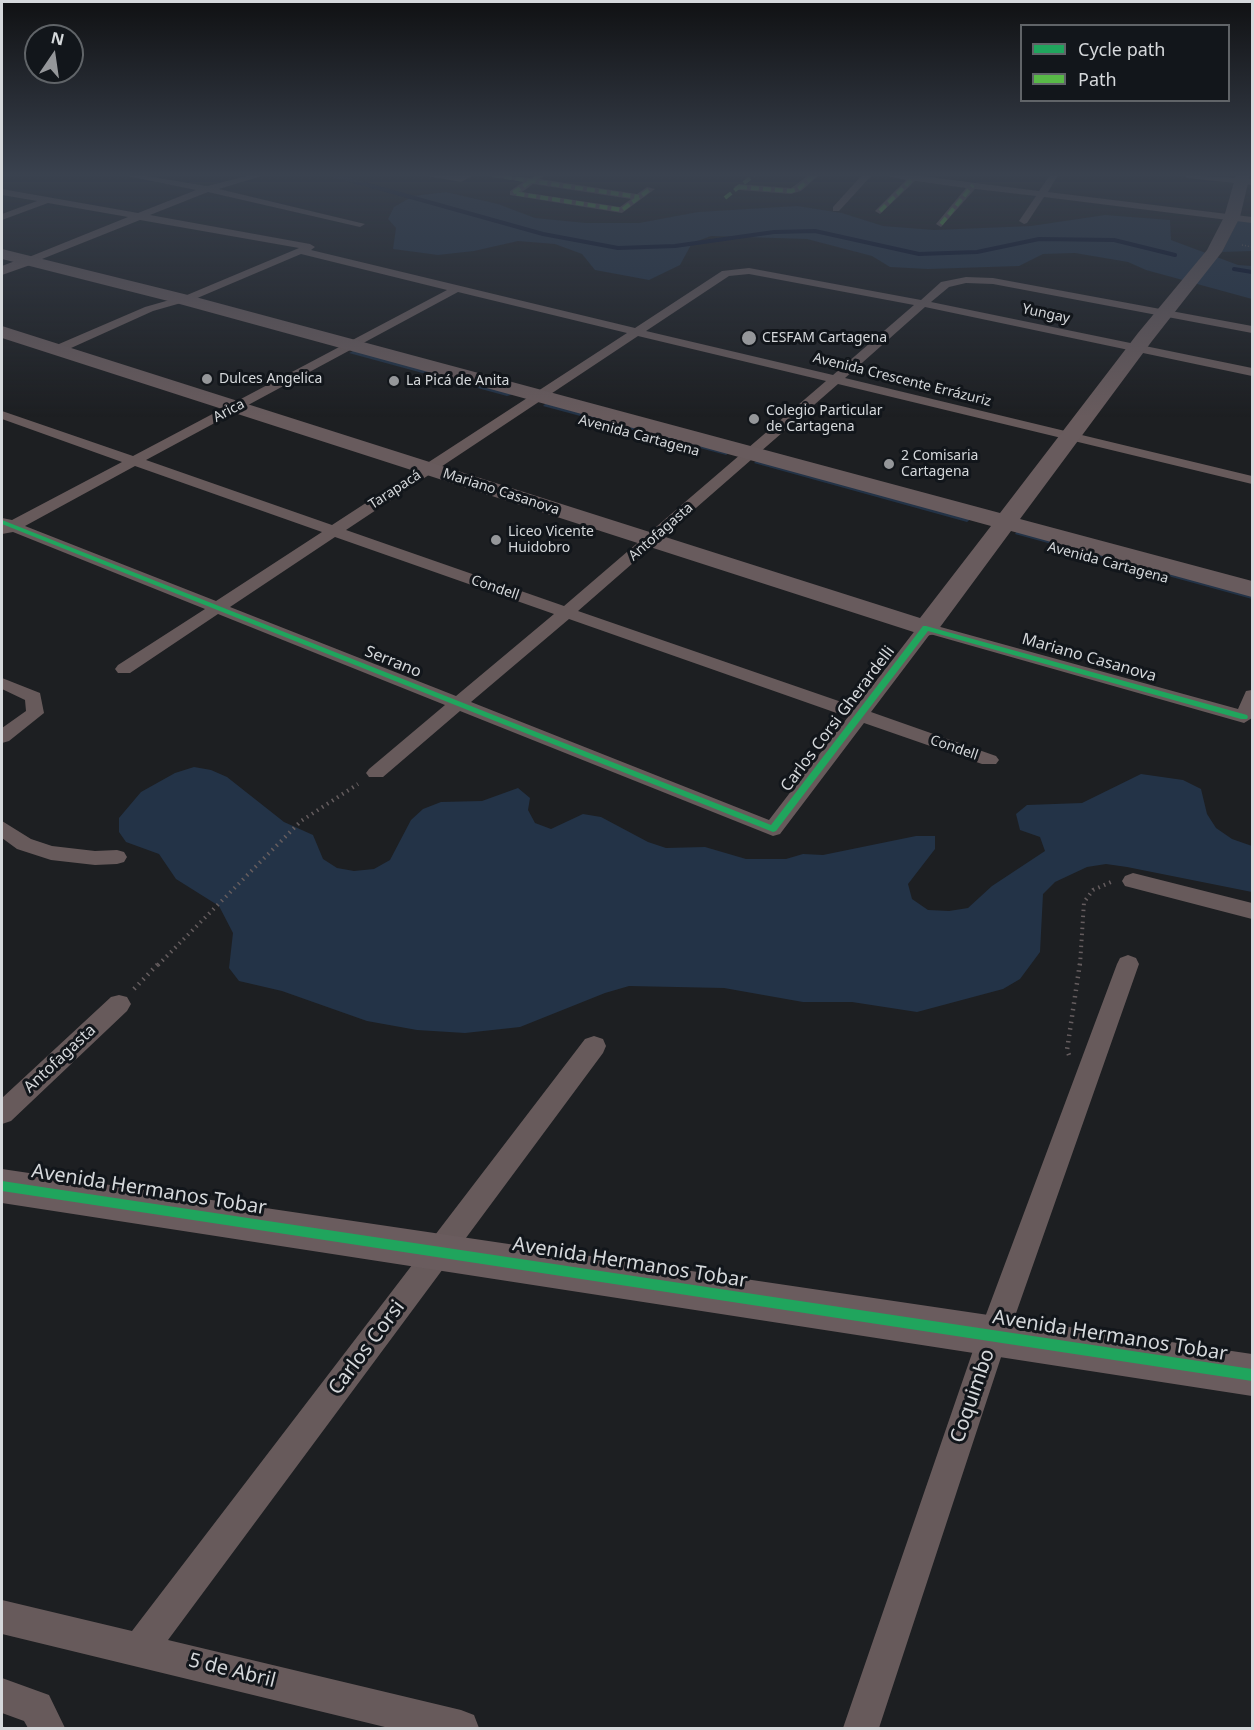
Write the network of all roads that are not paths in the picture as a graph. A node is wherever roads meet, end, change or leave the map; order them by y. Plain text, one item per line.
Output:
1 (8, 256) edge
2 (41, 256) edge
3 (288, 256) edge
4 (330, 256) edge
5 (1211, 256) edge
6 (28, 261) junction
7 (2, 271) edge
8 (726, 273) joint
9 (456, 289) junction
10 (173, 301) junction
11 (921, 303) junction
12 (1166, 313) junction
13 (1252, 329) edge
14 (2, 332) edge
15 (636, 332) junction
16 (1137, 348) junction
17 (344, 349) junction
18 (56, 350) junction
19 (1252, 372) edge
20 (836, 380) junction
21 (531, 400) junction
22 (236, 407) junction
23 (2, 415) edge
24 (1071, 436) junction
25 (746, 459) junction
26 (134, 461) junction
27 (428, 469) junction
28 (1252, 480) edge
29 (5, 527) edge
30 (1001, 528) junction
31 (333, 531) junction
32 (652, 540) junction
33 (1252, 589) edge
34 (1252, 602) edge
35 (217, 608) junction
36 (566, 613) junction
37 (926, 628) junction
38 (124, 669) dead end
39 (2, 683) edge
40 (1252, 695) edge
41 (459, 704) junction
42 (860, 715) junction
43 (1248, 722) edge
44 (2, 737) edge
45 (989, 760) dead end
46 (376, 773) road end
47 (2, 828) edge
48 (773, 829) joint
49 (117, 856) dead end
50 (1133, 881) road end
51 (1252, 911) edge
52 (1128, 963) dead end
53 (119, 1004) road end
54 (594, 1046) dead end
55 (2, 1113) edge
56 (2, 1186) edge
57 (439, 1252) junction
58 (993, 1336) junction
59 (1252, 1375) edge
60 (2, 1617) edge
61 (140, 1648) junction
62 (2, 1696) edge
63 (47, 1728) edge
64 (461, 1728) edge
65 (861, 1728) edge

1 - 6 main road, Avenida Cartagena
2 - 6 street
3 - 10 street
4 - 9 street, Avenida Crescente Errázuriz
5 - 12 main road, Carlos Corsi Gherardelli
6 - 7 street
6 - 10 main road, Avenida Cartagena
8 - 11 street, Yungay
8 - 15 street, Tarapacá
9 - 15 street, Avenida Crescente Errázuriz
9 - 17 street, Arica
10 - 17 main road, Avenida Cartagena
10 - 18 street
11 - 12 street, Antofagasta
11 - 16 street, Yungay
11 - 20 street, Antofagasta
12 - 13 street
12 - 16 main road, Carlos Corsi Gherardelli
14 - 18 main road, Mariano Casanova
15 - 20 street, Avenida Crescente Errázuriz
15 - 21 street, Tarapacá
16 - 19 street, Yungay
16 - 24 main road, Carlos Corsi Gherardelli
17 - 21 main road, Avenida Cartagena
17 - 22 street, Arica
18 - 22 main road, Mariano Casanova
20 - 24 street, Avenida Crescente Errázuriz
20 - 25 street, Antofagasta
21 - 25 main road, Avenida Cartagena
21 - 27 street, Tarapacá
22 - 26 street, Arica
22 - 27 main road, Mariano Casanova
23 - 26 street, Condell
24 - 28 street, Avenida Crescente Errázuriz
24 - 30 main road, Carlos Corsi Gherardelli
25 - 30 main road, Avenida Cartagena
25 - 32 street, Antofagasta
26 - 29 street, Arica
26 - 31 street, Condell
27 - 31 street, Tarapacá
27 - 32 main road, Mariano Casanova
29 - 35 street, Serrano
30 - 33 main road, Avenida Cartagena
30 - 34 main road, Avenida Cartagena
30 - 37 main road, Carlos Corsi Gherardelli
31 - 35 street, Tarapacá
31 - 36 street, Condell
32 - 36 street, Antofagasta
32 - 37 main road, Mariano Casanova
35 - 38 street, Tarapacá
35 - 41 street, Serrano
36 - 41 street, Antofagasta
36 - 42 street, Condell
37 - 42 street, Carlos Corsi Gherardelli
37 - 43 street, Mariano Casanova
39 - 44 street
40 - 43 street
41 - 46 street, Antofagasta
41 - 48 street, Serrano
42 - 45 street, Condell
42 - 48 street, Carlos Corsi Gherardelli
47 - 49 street
50 - 51 street
52 - 58 street, Coquimbo
53 - 55 street, Antofagasta
54 - 57 street, Carlos Corsi
56 - 57 street, Avenida Hermanos Tobar
57 - 58 street, Avenida Hermanos Tobar
57 - 61 street, Carlos Corsi
58 - 59 street, Avenida Hermanos Tobar
58 - 65 street, Coquimbo
60 - 61 street, 5 de Abril
61 - 64 street, 5 de Abril
62 - 63 street

